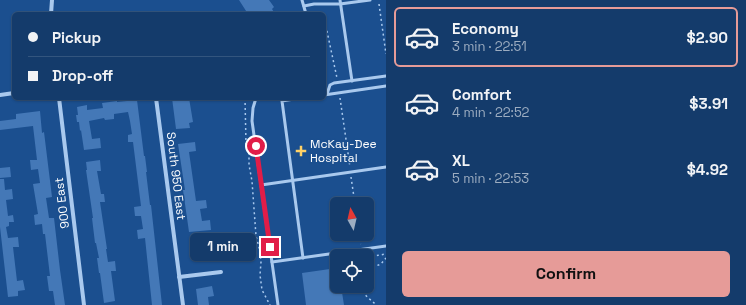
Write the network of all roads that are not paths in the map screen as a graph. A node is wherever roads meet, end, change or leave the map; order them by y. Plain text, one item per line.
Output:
1 (52, 0) edge
2 (302, 0) edge
3 (370, 0) edge
4 (340, 2) edge
5 (304, 6) junction
6 (51, 12) edge
7 (306, 12) edge
8 (386, 76) edge
9 (352, 80) junction
10 (386, 86) edge
11 (12, 93) edge
12 (326, 94) edge
13 (0, 95) edge
14 (59, 100) edge
15 (156, 100) edge
16 (255, 100) edge
17 (288, 100) edge
18 (386, 167) edge
19 (292, 180) junction
20 (261, 185) junction
21 (386, 246) edge
22 (303, 258) junction
23 (272, 262) junction
24 (221, 272) dead end
25 (179, 277) junction
26 (84, 305) edge
27 (182, 305) edge
28 (278, 305) edge

1 - 6 street
2 - 5 lane
3 - 4 lane
4 - 5 lane
4 - 9 lane
5 - 7 lane
8 - 9 lane
9 - 12 lane
10 - 12 lane
11 - 13 street
14 - 26 street, 900 East
15 - 25 street, South 950 East
16 - 20 lane
17 - 19 lane
18 - 19 lane
19 - 20 lane
19 - 22 lane
20 - 23 lane
21 - 22 lane
22 - 23 lane
23 - 28 lane
24 - 25 street
25 - 27 street, South 950 East

